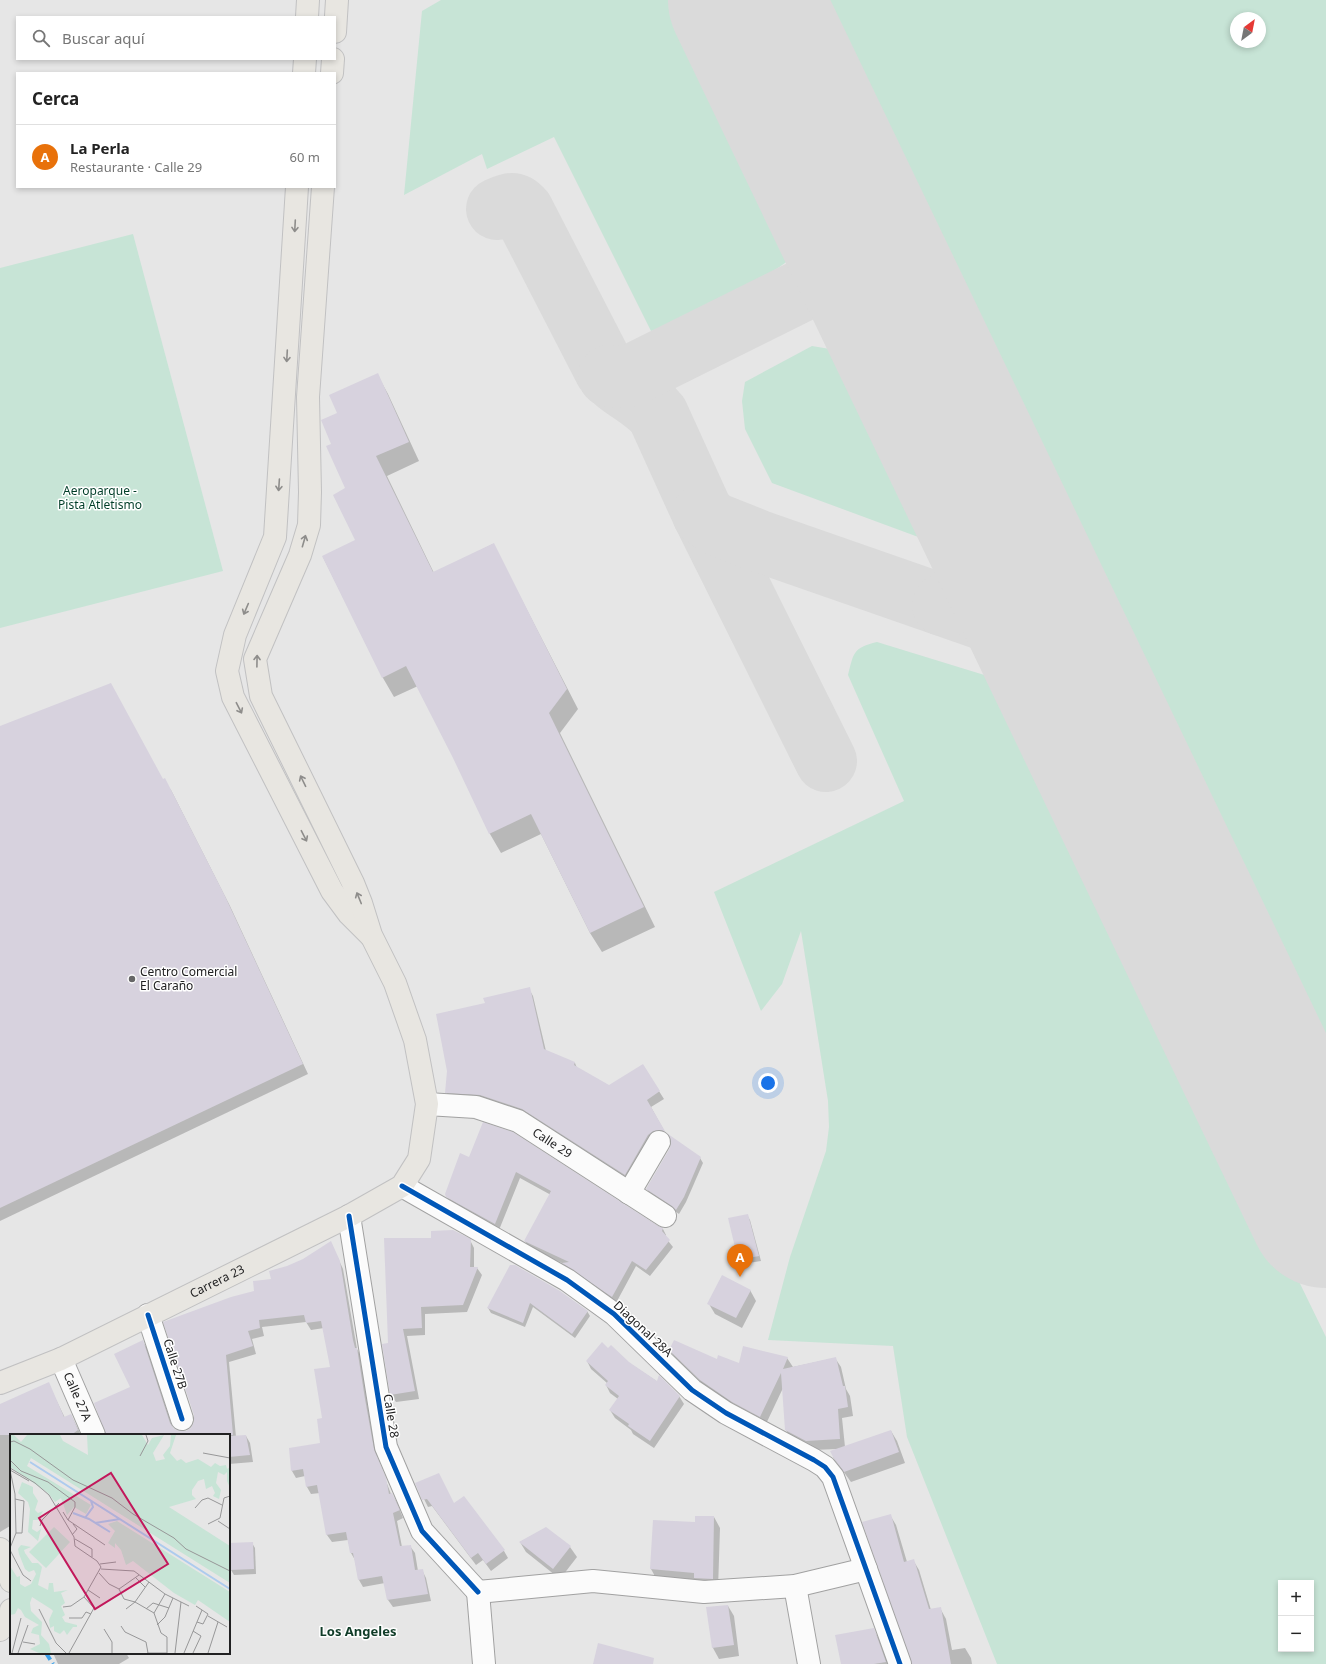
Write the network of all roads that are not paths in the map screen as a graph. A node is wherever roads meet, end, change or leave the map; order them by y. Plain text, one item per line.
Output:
1 (308, 0) edge
2 (338, 0) edge
3 (307, 16) edge
4 (336, 21) edge
5 (305, 60) edge
6 (333, 60) edge
7 (304, 72) edge
8 (332, 72) edge
9 (297, 188) edge
10 (323, 188) edge
11 (371, 935) junction
12 (427, 1104) junction
13 (659, 1142) dead end
14 (402, 1186) junction
15 (629, 1193) junction
16 (349, 1216) junction
17 (666, 1216) dead end
18 (148, 1315) junction
19 (61, 1358) junction
20 (0, 1382) edge
21 (182, 1419) dead end
22 (94, 1434) edge
23 (0, 1549) edge
24 (866, 1569) junction
25 (10, 1578) edge
26 (794, 1586) junction
27 (478, 1592) junction
28 (10, 1619) edge
29 (0, 1630) edge
30 (484, 1664) edge
31 (809, 1664) edge
32 (900, 1664) edge

1 - 3 main road
2 - 4 main road
5 - 7 main road
6 - 8 main road
9 -> 11 main road
11 -> 10 main road
11 - 12 main road
12 - 14 main road, Carrera 23
12 - 15 street, Calle 29
13 - 15 street
14 - 16 main road, Carrera 23
14 - 24 street, Diagonal 28A
15 - 17 street, Calle 29
16 - 18 main road, Carrera 23
16 - 27 street, Calle 28
18 - 19 main road, Carrera 23
18 - 21 street, Calle 27B
19 - 20 main road, Carrera 23
19 - 22 street, Calle 27A
23 - 25 main road
24 - 26 street
24 - 32 street
26 - 27 street
26 - 31 street
27 - 30 street
28 - 29 main road

